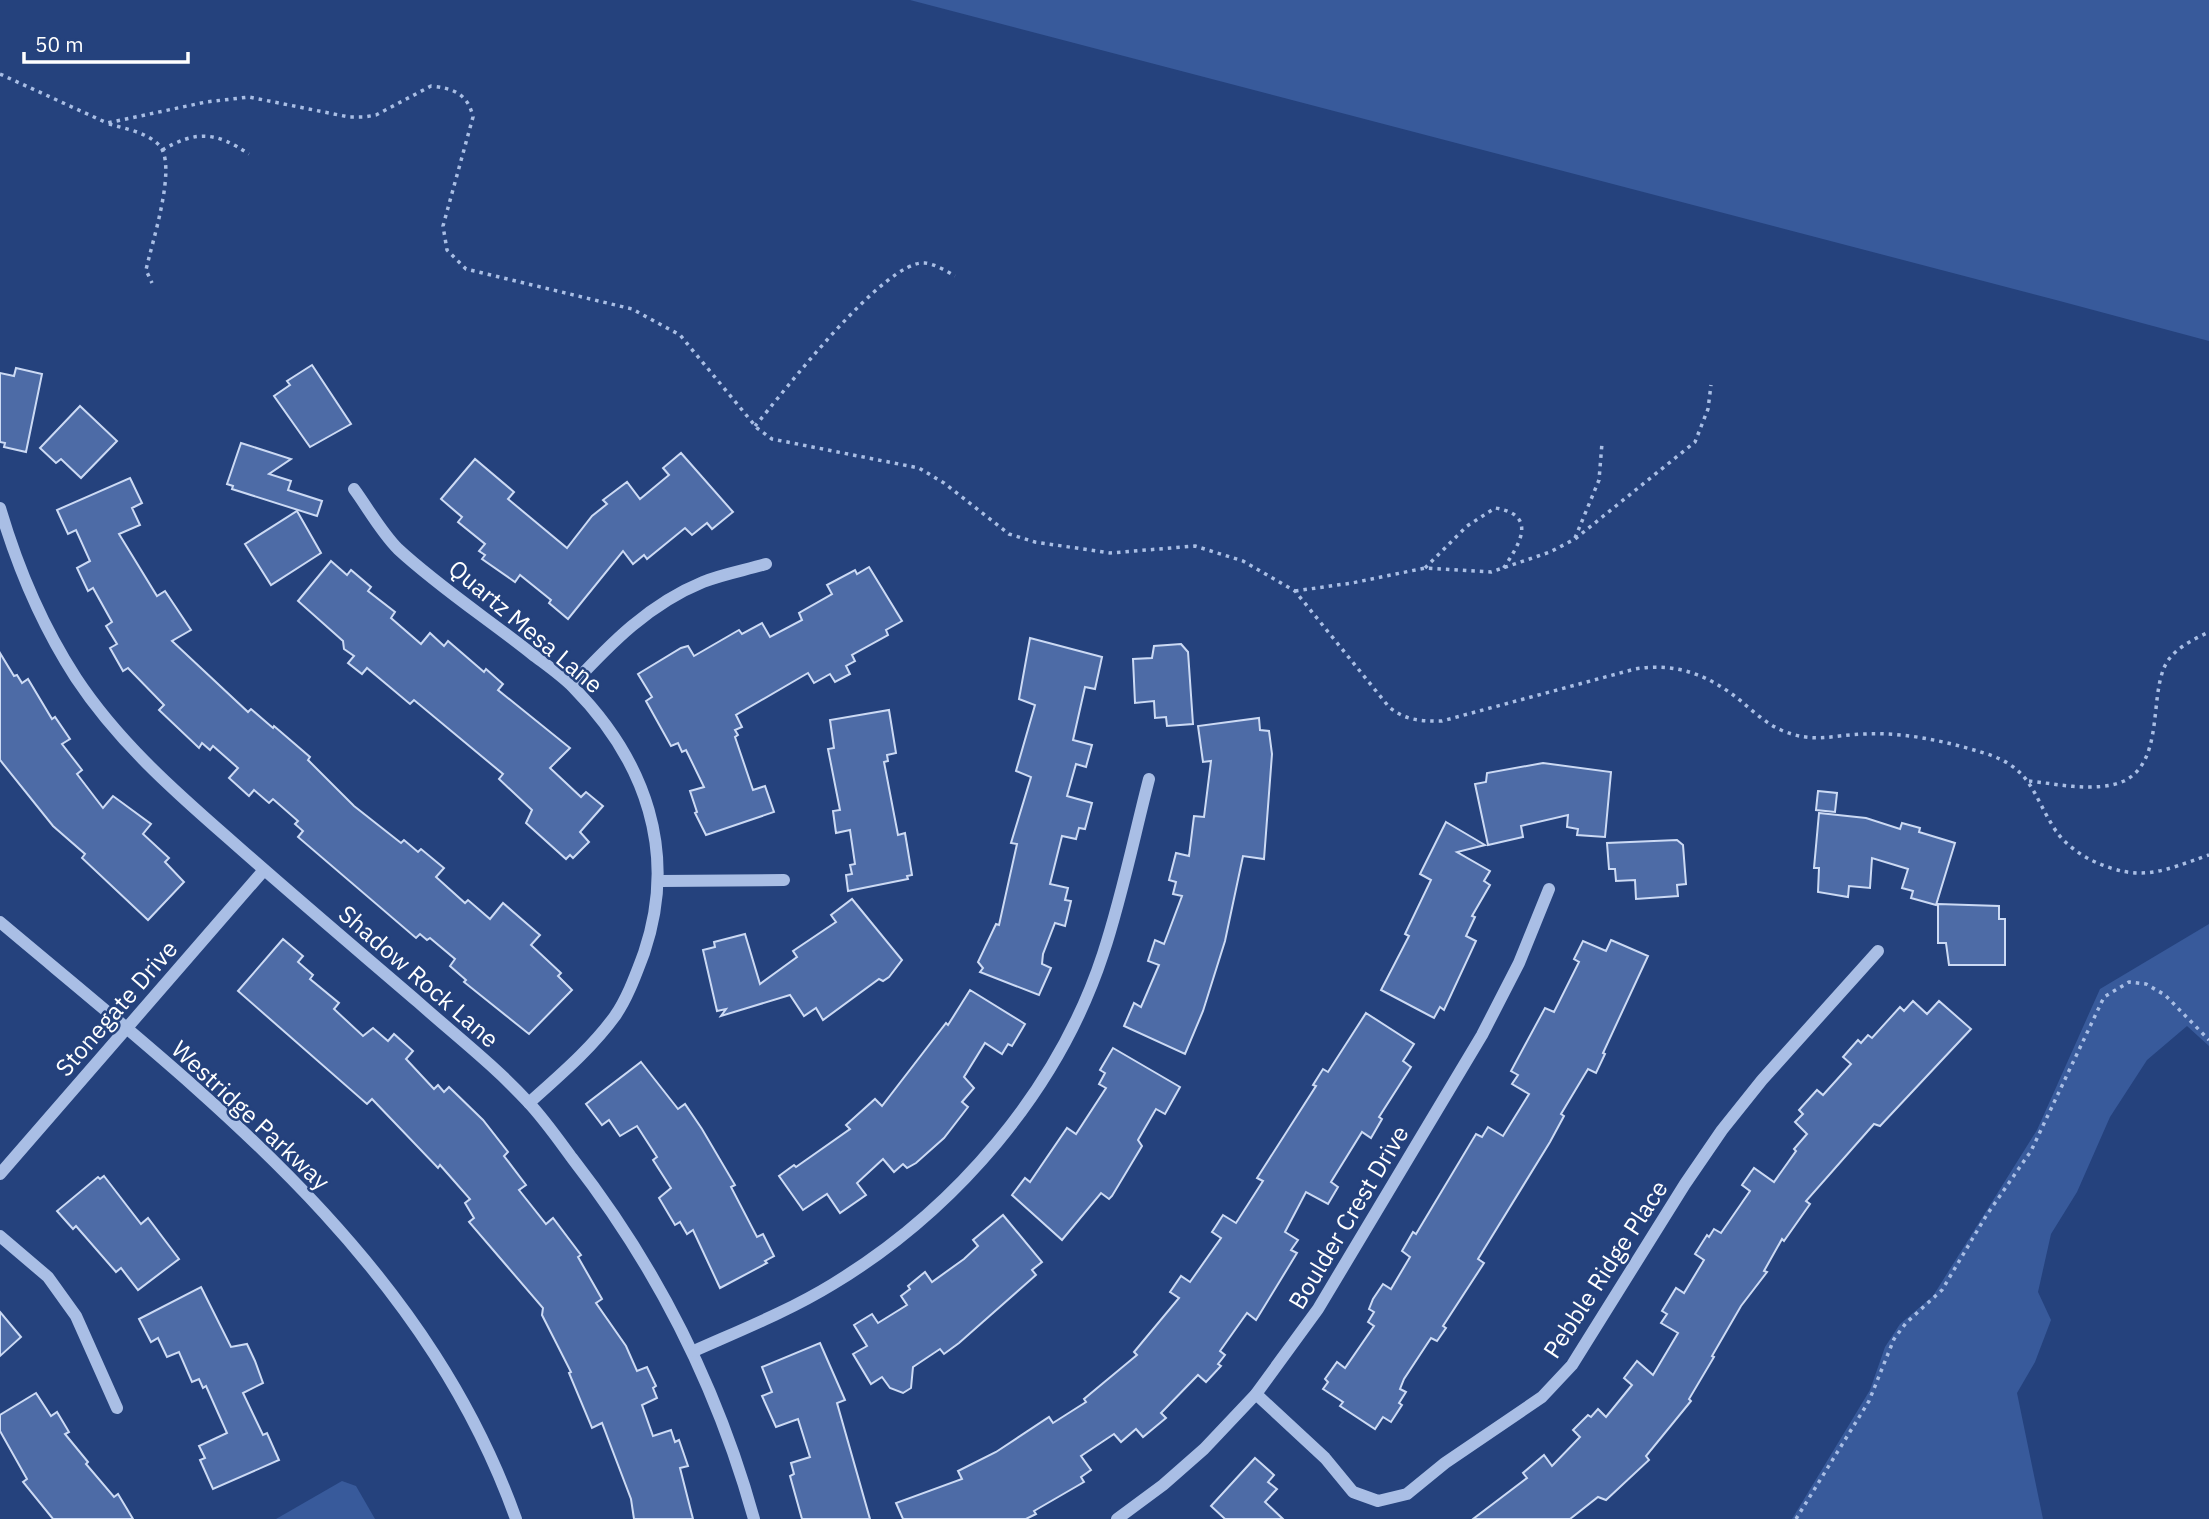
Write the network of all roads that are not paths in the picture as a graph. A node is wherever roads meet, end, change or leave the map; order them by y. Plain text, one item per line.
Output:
1 (354, 489) dead end
2 (0, 508) edge
3 (766, 564) dead end
4 (572, 685) junction
5 (1149, 779) dead end
6 (264, 870) junction
7 (784, 880) dead end
8 (660, 881) junction
9 (1549, 889) dead end
10 (0, 922) edge
11 (1878, 951) dead end
12 (125, 1028) junction
13 (529, 1103) junction
14 (0, 1174) edge
15 (0, 1236) edge
16 (694, 1351) junction
17 (1256, 1394) junction
18 (117, 1408) dead end
19 (516, 1519) edge
20 (754, 1519) edge
21 (1117, 1519) edge

1 - 4 street, Quartz Mesa Lane
2 - 6 street, Shadow Rock Lane
3 - 4 street
4 - 8 street, Quartz Mesa Lane
5 - 16 street
6 - 12 street, Stonegate Drive
6 - 13 street, Shadow Rock Lane
7 - 8 street
8 - 13 street, Quartz Mesa Lane
9 - 17 street, Boulder Crest Drive
10 - 12 street, Westridge Parkway
11 - 17 street, Pebble Ridge Place
12 - 14 street, Stonegate Drive
12 - 19 street, Westridge Parkway
13 - 16 street, Shadow Rock Lane
15 - 18 street
16 - 20 street, Shadow Rock Lane
17 - 21 street, Boulder Crest Drive

